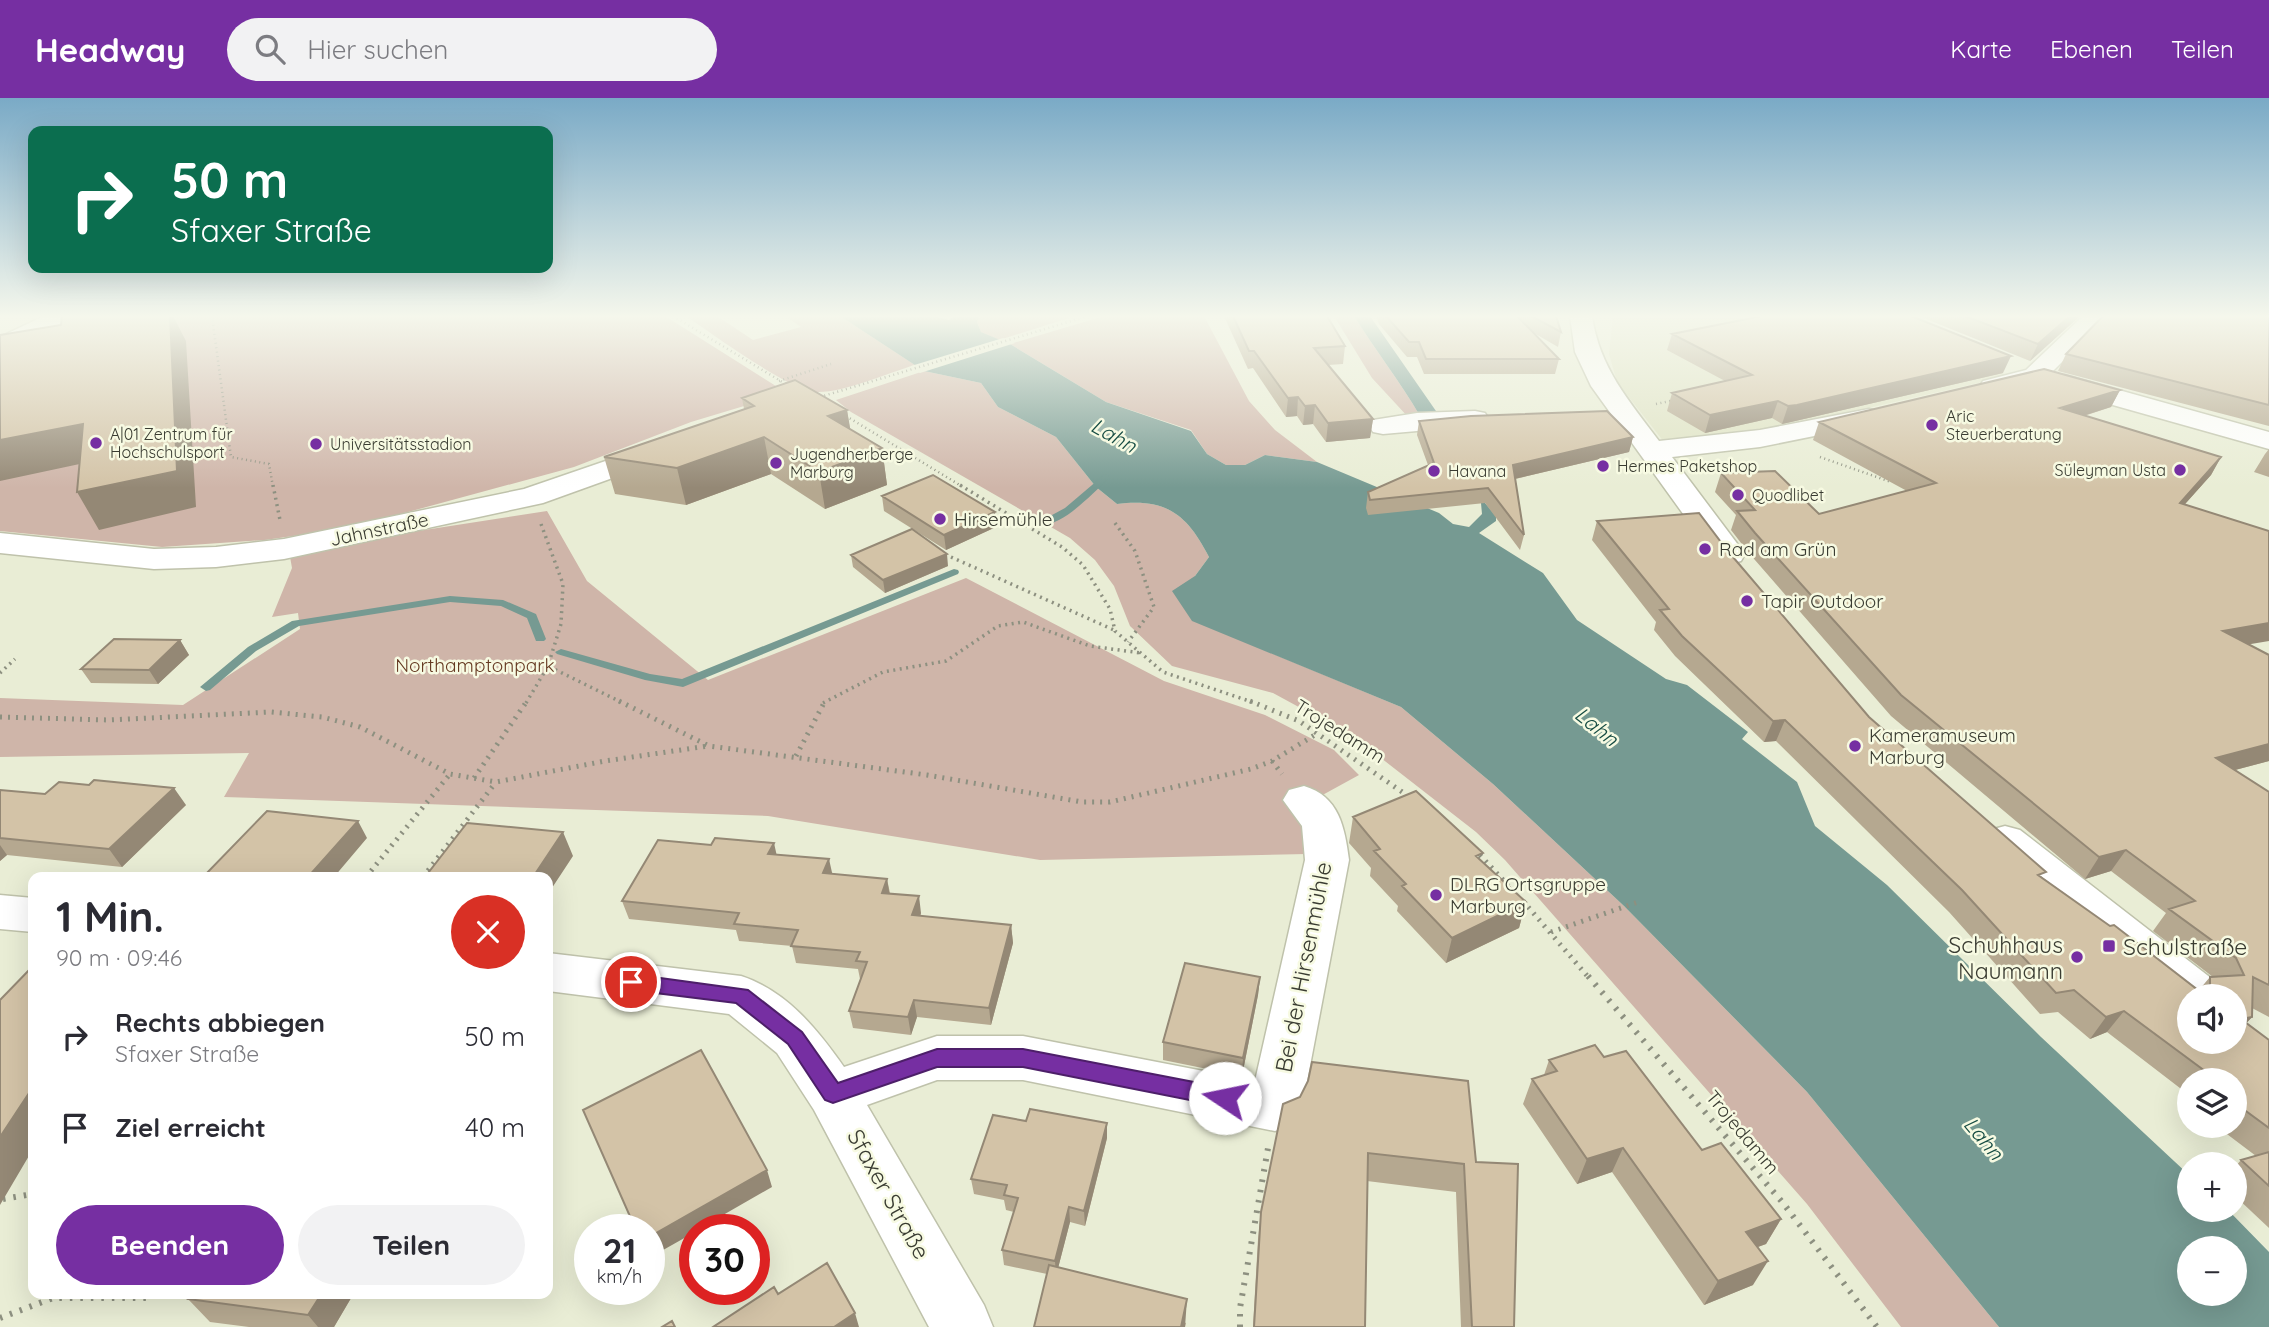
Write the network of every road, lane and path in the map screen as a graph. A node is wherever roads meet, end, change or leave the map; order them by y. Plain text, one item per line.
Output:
1 (220, 373) edge
2 (766, 373) edge
3 (802, 373) edge
4 (903, 373) edge
5 (1595, 373) edge
6 (2035, 374) joint
7 (778, 381) junction
8 (791, 387) edge
9 (1968, 393) edge
10 (827, 405) edge
11 (1900, 410) edge
12 (839, 412) edge
13 (1502, 418) edge
14 (1383, 426) dead end
15 (1778, 437) junction
16 (2269, 441) edge
17 (683, 443) edge
18 (1650, 450) junction
19 (1895, 483) edge
20 (539, 518) dead end
21 (1115, 523) dead end
22 (0, 543) edge
23 (284, 549) junction
24 (951, 557) dead end
25 (1752, 582) edge
26 (1115, 631) junction
27 (1128, 642) junction
28 (1141, 653) junction
29 (15, 659) dead end
30 (548, 666) junction
31 (0, 673) edge
32 (0, 717) edge
33 (1318, 733) junction
34 (709, 746) junction
35 (796, 756) junction
36 (450, 774) junction
37 (474, 778) junction
38 (496, 782) junction
39 (1304, 800) dead end
40 (1418, 805) edge
41 (1977, 816) edge
42 (1469, 846) edge
43 (369, 872) edge
44 (427, 872) edge
45 (1642, 901) dead end
46 (0, 912) edge
47 (28, 915) edge
48 (1551, 932) junction
49 (553, 973) edge
50 (2184, 984) edge
51 (833, 1094) junction
52 (1275, 1108) junction
53 (28, 1195) edge
54 (3, 1199) dead end
55 (47, 1299) edge
56 (0, 1318) edge
57 (962, 1327) edge
58 (1240, 1327) edge
59 (1877, 1327) edge

1 - 23 path
2 - 7 path
3 - 7 path
4 - 10 path
5 - 18 street
6 - 9 street
6 - 16 street
7 - 8 path
11 - 15 street
12 - 26 path
13 - 14 street
15 - 18 street
15 - 19 path
17 - 23 street, Jahnstraße
18 - 25 street
20 - 30 path
21 - 27 path
22 - 23 street, Jahnstraße
24 - 26 path, Trojedamm
26 - 27 path, Trojedamm
27 - 28 path, Trojedamm
28 - 33 path, Trojedamm
28 - 35 path
29 - 31 path
30 - 34 path
30 - 37 path
32 - 36 path
33 - 35 path
33 - 40 path, Trojedamm
34 - 35 path
34 - 38 path
36 - 37 path
36 - 43 path
37 - 38 path
38 - 44 path
39 - 52 street, Bei der Hirsenmühle
41 - 50 street
42 - 48 path, Trojedamm
45 - 48 path
46 - 47 street
48 - 59 path, Trojedamm
49 - 51 street, Sfaxer Straße
51 - 52 street
51 - 57 street, Sfaxer Straße
52 - 58 path
53 - 54 path
55 - 56 path

